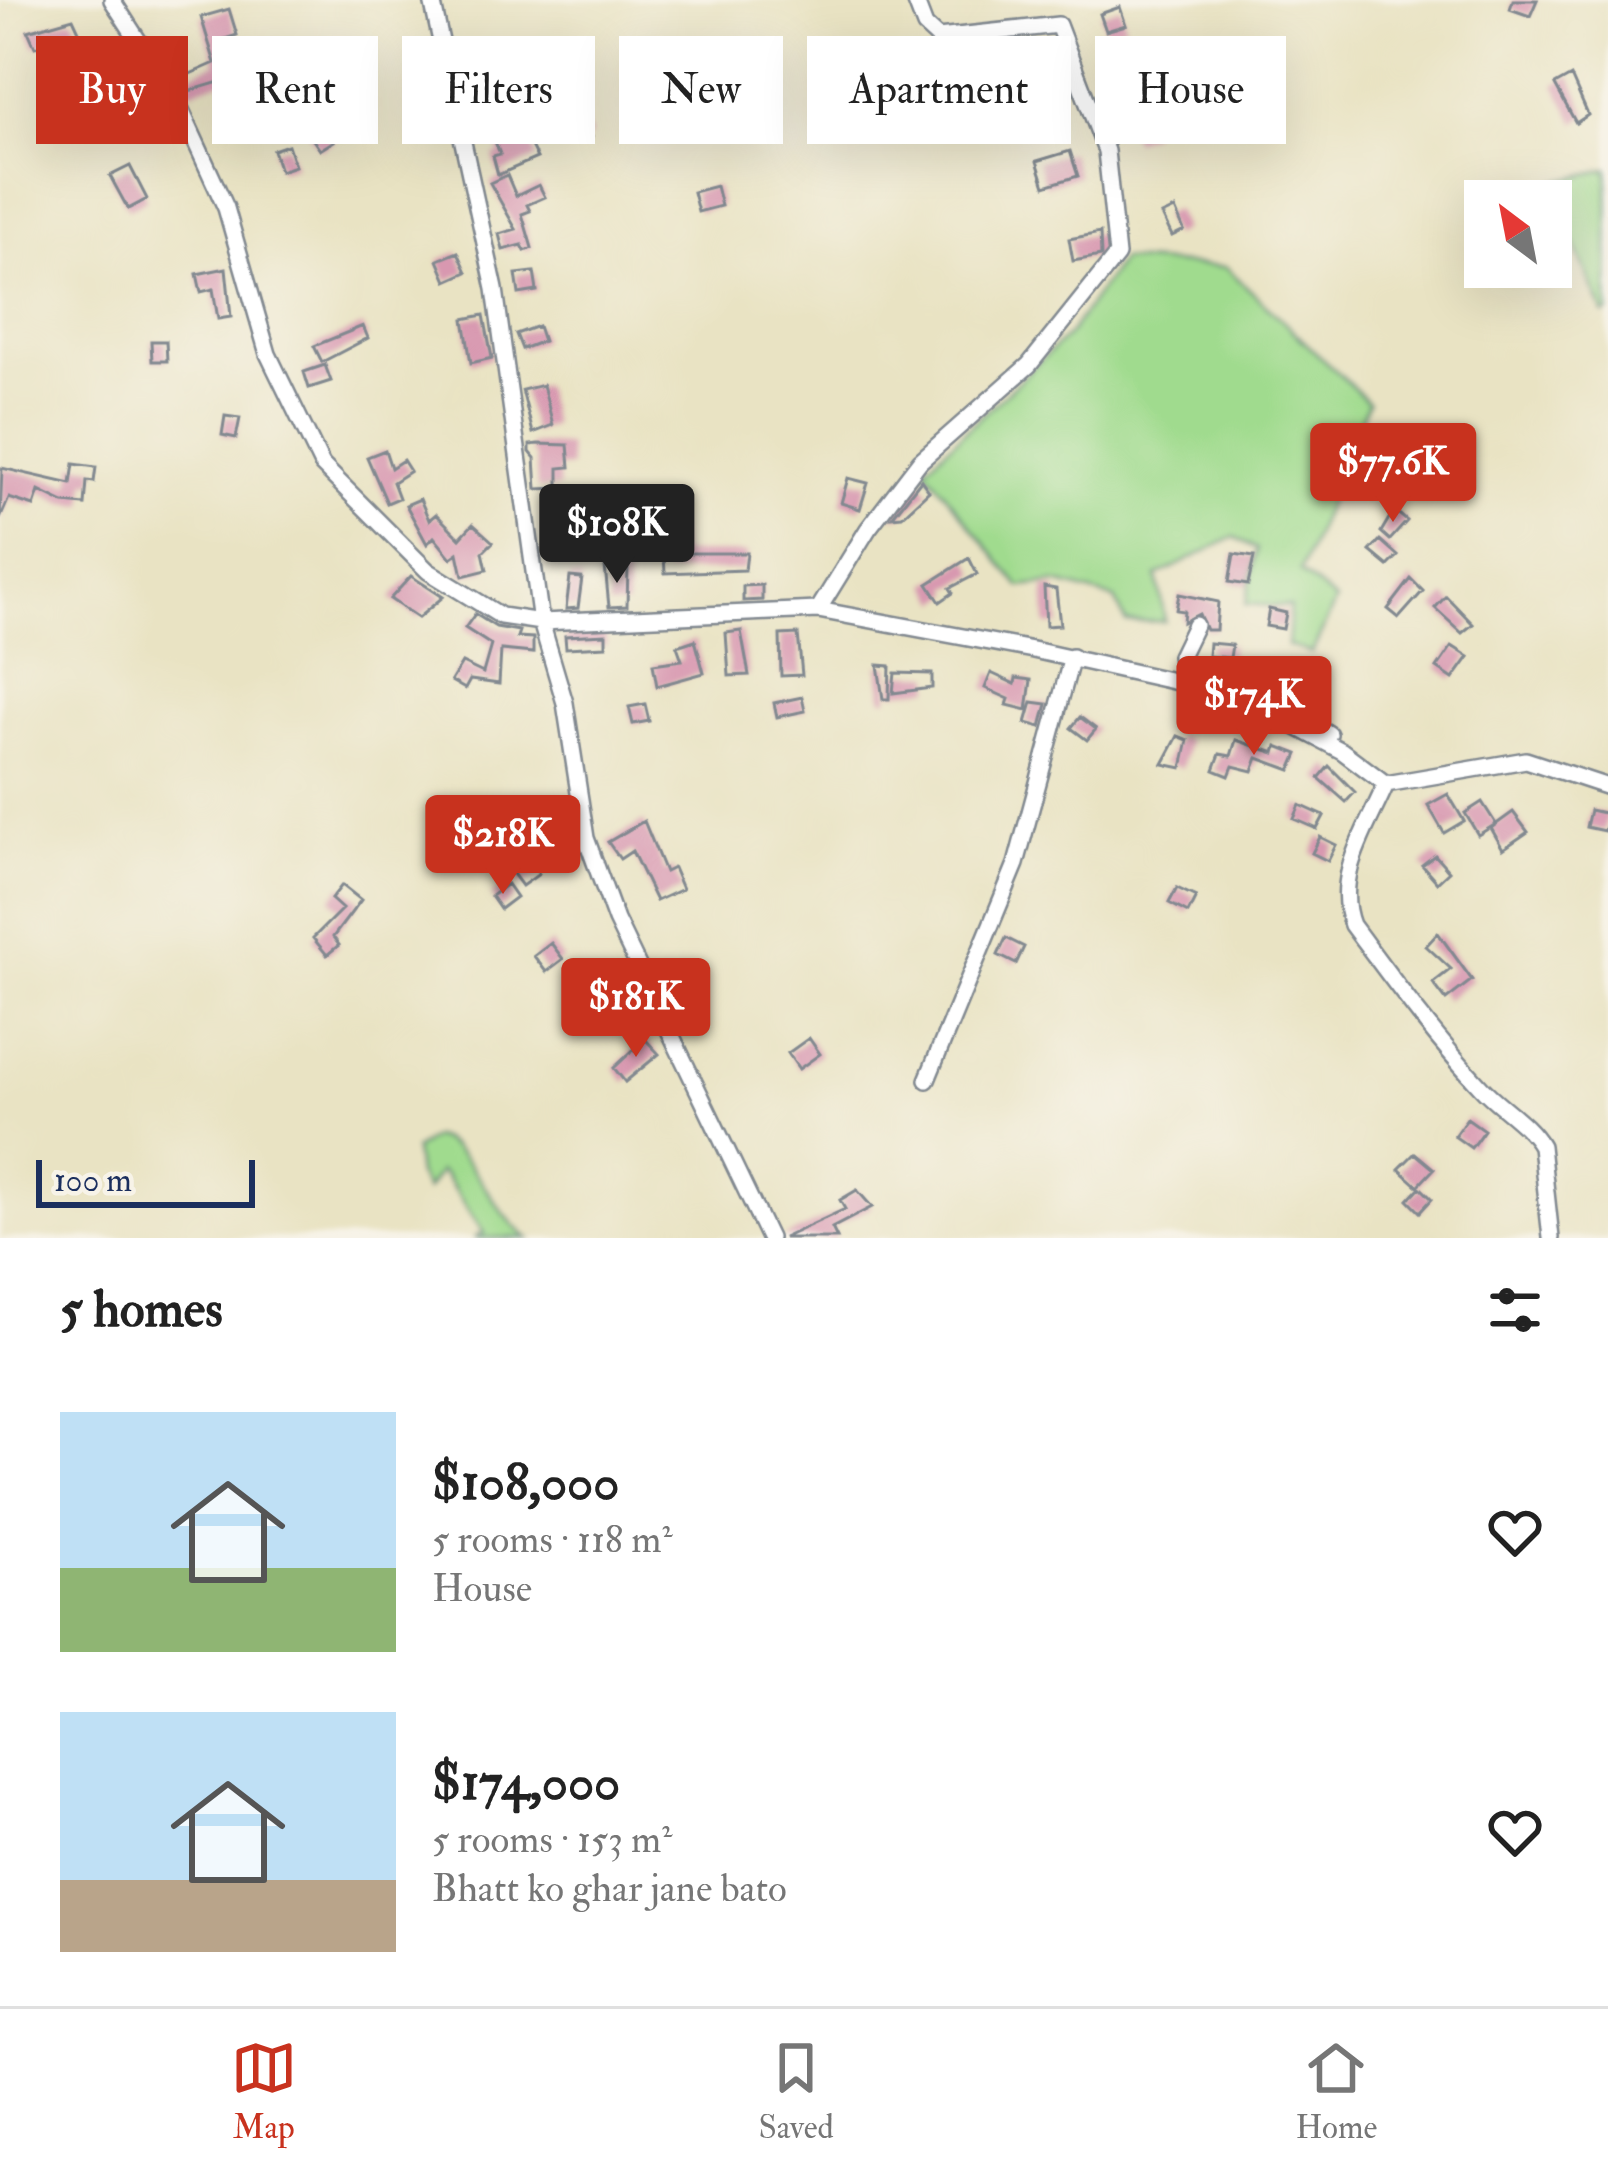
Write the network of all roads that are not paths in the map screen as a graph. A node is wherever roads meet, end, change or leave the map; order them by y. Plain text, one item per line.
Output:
1 (112, 0) edge
2 (432, 0) edge
3 (915, 0) edge
4 (818, 610) junction
5 (541, 622) junction
6 (1195, 625) dead end
7 (1072, 657) junction
8 (1342, 751) junction
9 (1386, 784) junction
10 (1608, 787) edge
11 (927, 1080) dead end
12 (769, 1238) edge
13 (1551, 1238) edge

1 - 5 street
2 - 5 street
3 - 4 street
4 - 5 street
4 - 7 street
5 - 12 street
6 - 8 street
7 - 8 street
7 - 11 street
8 - 9 street
9 - 10 street
9 - 13 street

